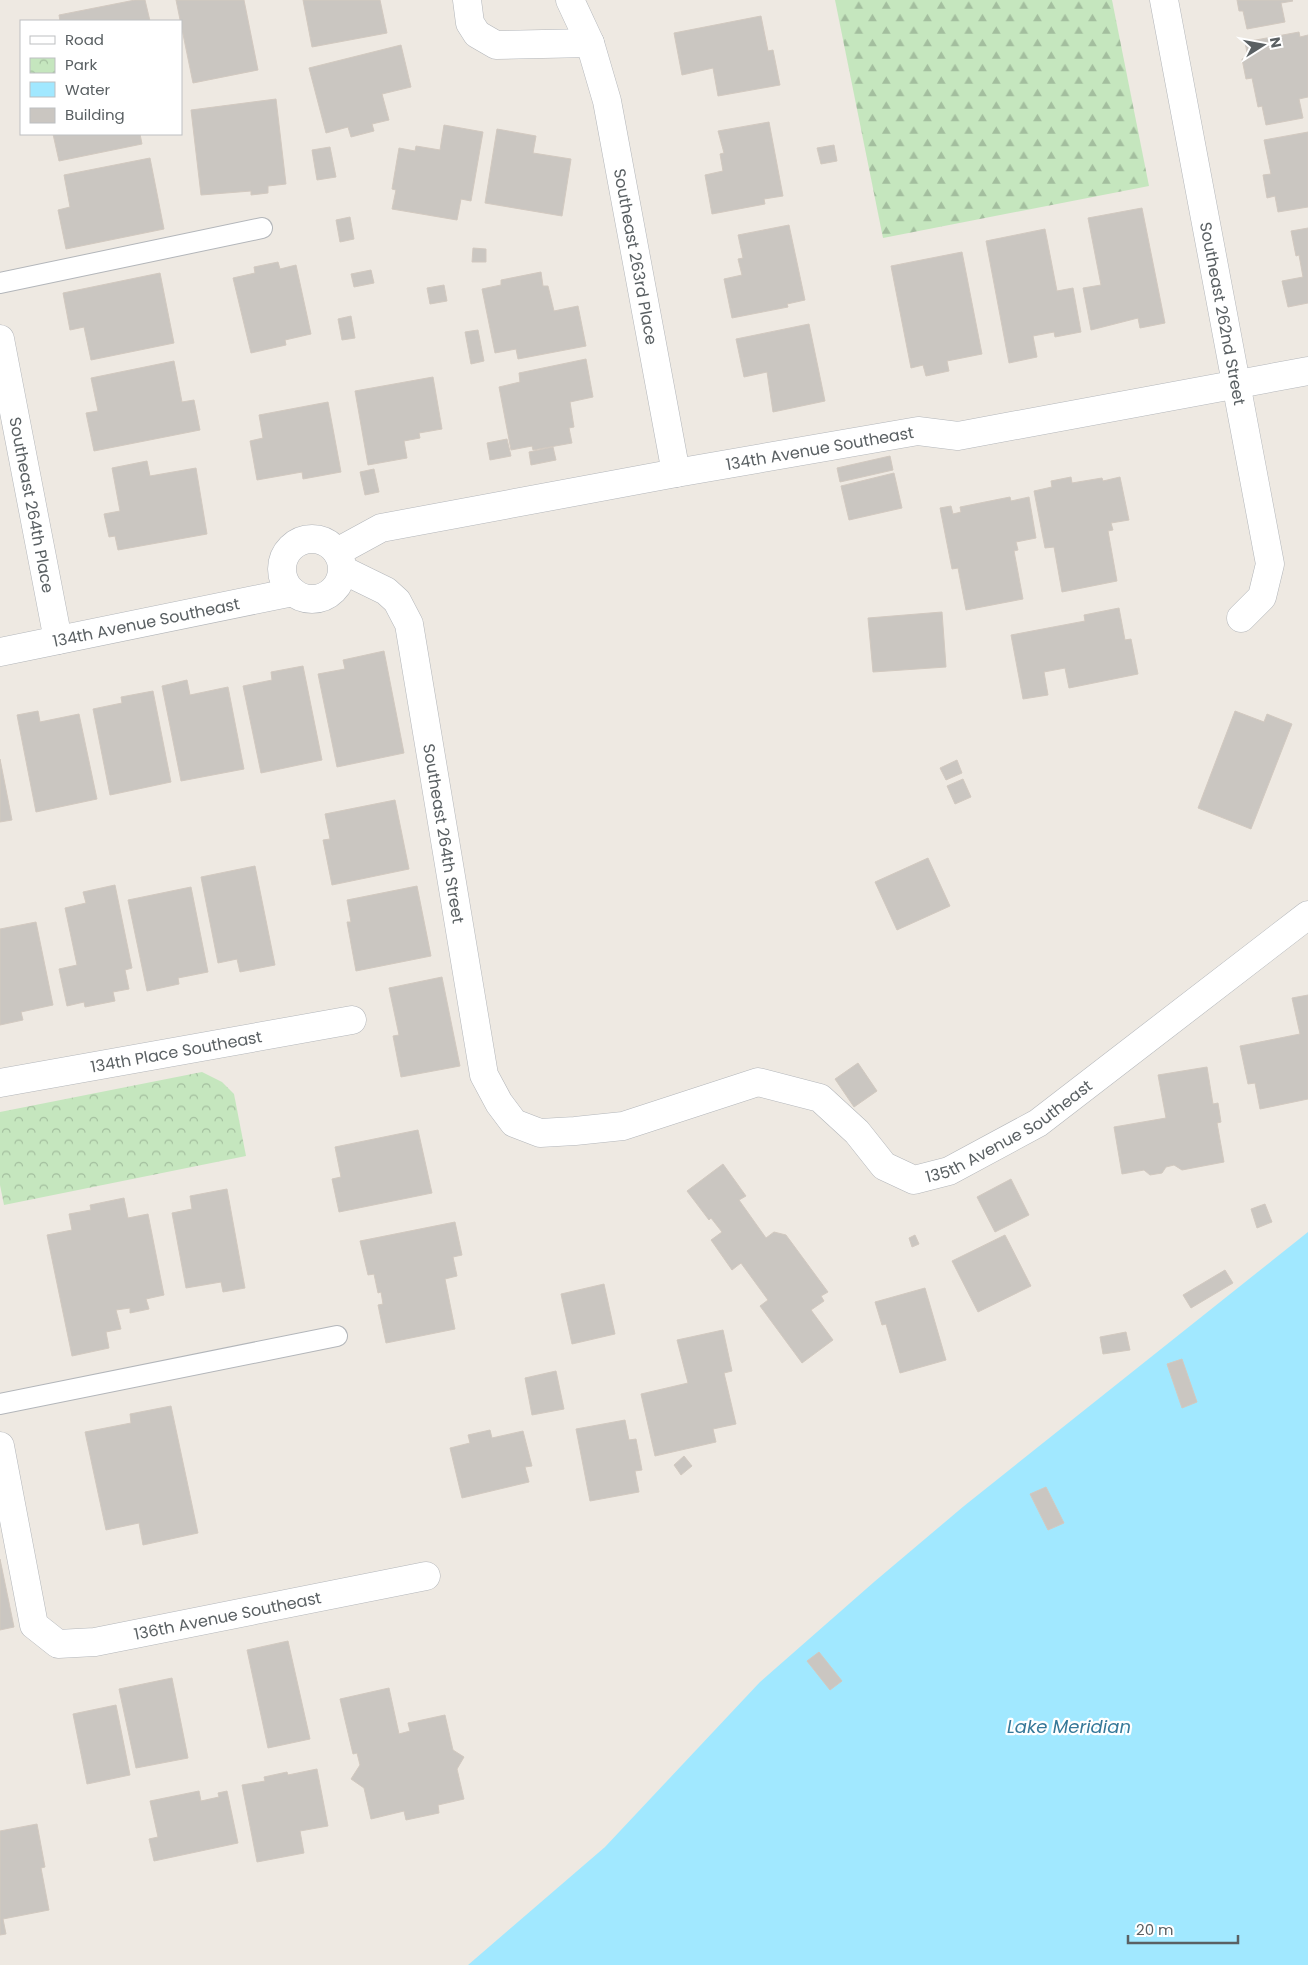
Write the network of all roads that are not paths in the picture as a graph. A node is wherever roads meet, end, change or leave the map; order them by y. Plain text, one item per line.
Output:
1 (467, 0) edge
2 (570, 0) edge
3 (1164, 0) edge
4 (590, 43) junction
5 (262, 228) dead end
6 (0, 283) edge
7 (0, 339) edge
8 (1308, 371) edge
9 (1238, 383) junction
10 (676, 473) junction
11 (340, 561) junction
12 (293, 592) junction
13 (1241, 618) dead end
14 (58, 640) junction
15 (0, 652) edge
16 (1308, 915) edge
17 (352, 1020) dead end
18 (0, 1083) edge
19 (514, 1123) joint
20 (337, 1336) dead end
21 (0, 1404) edge
22 (0, 1446) edge
23 (426, 1576) dead end

1 - 4 street
2 - 4 street, Southeast 263rd Place
3 - 9 street, Southeast 262nd Street
4 - 10 street, Southeast 263rd Place
5 - 6 lane
7 - 14 street, Southeast 264th Place
8 - 9 street, 134th Avenue Southeast
9 - 10 street, 134th Avenue Southeast
9 - 13 street, Southeast 262nd Street
10 - 11 street, 134th Avenue Southeast
11 - 12 street, 134th Avenue Southeast
11 - 12 street
11 - 19 street, Southeast 264th Street
12 - 14 street, 134th Avenue Southeast
14 - 15 street, 134th Avenue Southeast
16 - 19 street, 135th Avenue Southeast
17 - 18 street, 134th Place Southeast
20 - 21 lane
22 - 23 street, 136th Avenue Southeast

